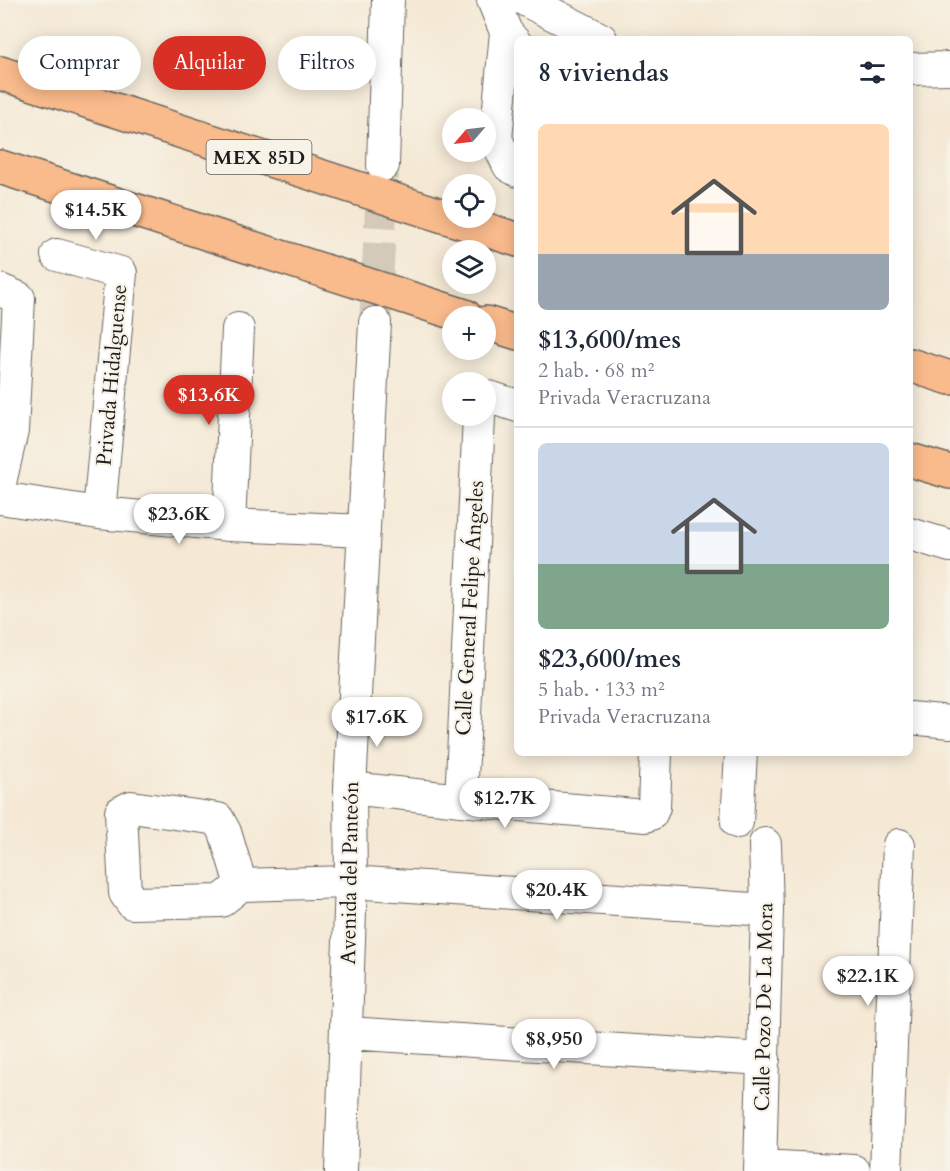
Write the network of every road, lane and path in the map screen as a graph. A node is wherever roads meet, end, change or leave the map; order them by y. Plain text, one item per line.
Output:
1 (388, 0) edge
2 (494, 0) edge
3 (525, 0) edge
4 (595, 36) edge
5 (512, 39) edge
6 (950, 68) edge
7 (913, 69) edge
8 (0, 73) edge
9 (383, 165) tunnel mouth
10 (0, 167) edge
11 (514, 169) edge
12 (514, 239) edge
13 (57, 255) dead end
14 (0, 290) edge
15 (442, 309) edge
16 (375, 323) tunnel mouth
17 (496, 326) edge
18 (238, 330) dead end
19 (514, 332) edge
20 (8, 348) edge
21 (913, 366) edge
22 (950, 378) edge
23 (496, 399) edge
24 (514, 405) edge
25 (479, 426) edge
26 (913, 461) edge
27 (950, 472) edge
28 (0, 483) edge
29 (0, 498) edge
30 (99, 513) junction
31 (229, 525) junction
32 (364, 531) junction
33 (913, 535) edge
34 (950, 546) edge
35 (913, 718) edge
36 (950, 722) edge
37 (656, 756) edge
38 (741, 756) edge
39 (350, 788) junction
40 (461, 800) junction
41 (737, 822) dead end
42 (765, 844) dead end
43 (899, 845) dead end
44 (351, 882) junction
45 (240, 885) dead end
46 (767, 910) junction
47 (347, 1033) junction
48 (764, 1059) junction
49 (760, 1169) edge
50 (341, 1171) edge
51 (854, 1171) edge
52 (886, 1171) edge

1 - 9 street
2 - 5 street
3 - 4 street
5 - 11 street
6 - 7 street
8 - 12 highway, MEX 85D
10 - 15 highway
13 - 30 street, Privada Hidalguense
14 - 20 street
16 - 32 street, Avenida del Panteón
17 - 19 highway
18 - 31 street
20 - 28 street
21 - 22 highway
23 - 24 street
25 - 40 street, Calle General Felipe Ángeles
26 - 27 highway
29 - 30 street
30 - 31 street
31 - 32 street
32 - 39 street, Avenida del Panteón
33 - 34 street
35 - 36 street
37 - 40 street
38 - 41 street
39 - 40 street
39 - 44 street, Avenida del Panteón
42 - 46 street, Calle Pozo De La Mora
43 - 52 street
44 - 45 street
44 - 46 street
44 - 47 street, Avenida del Panteón
46 - 48 street, Calle Pozo De La Mora
47 - 48 street
47 - 50 street, Avenida del Panteón
48 - 49 street, Calle Pozo De La Mora
49 - 51 street

